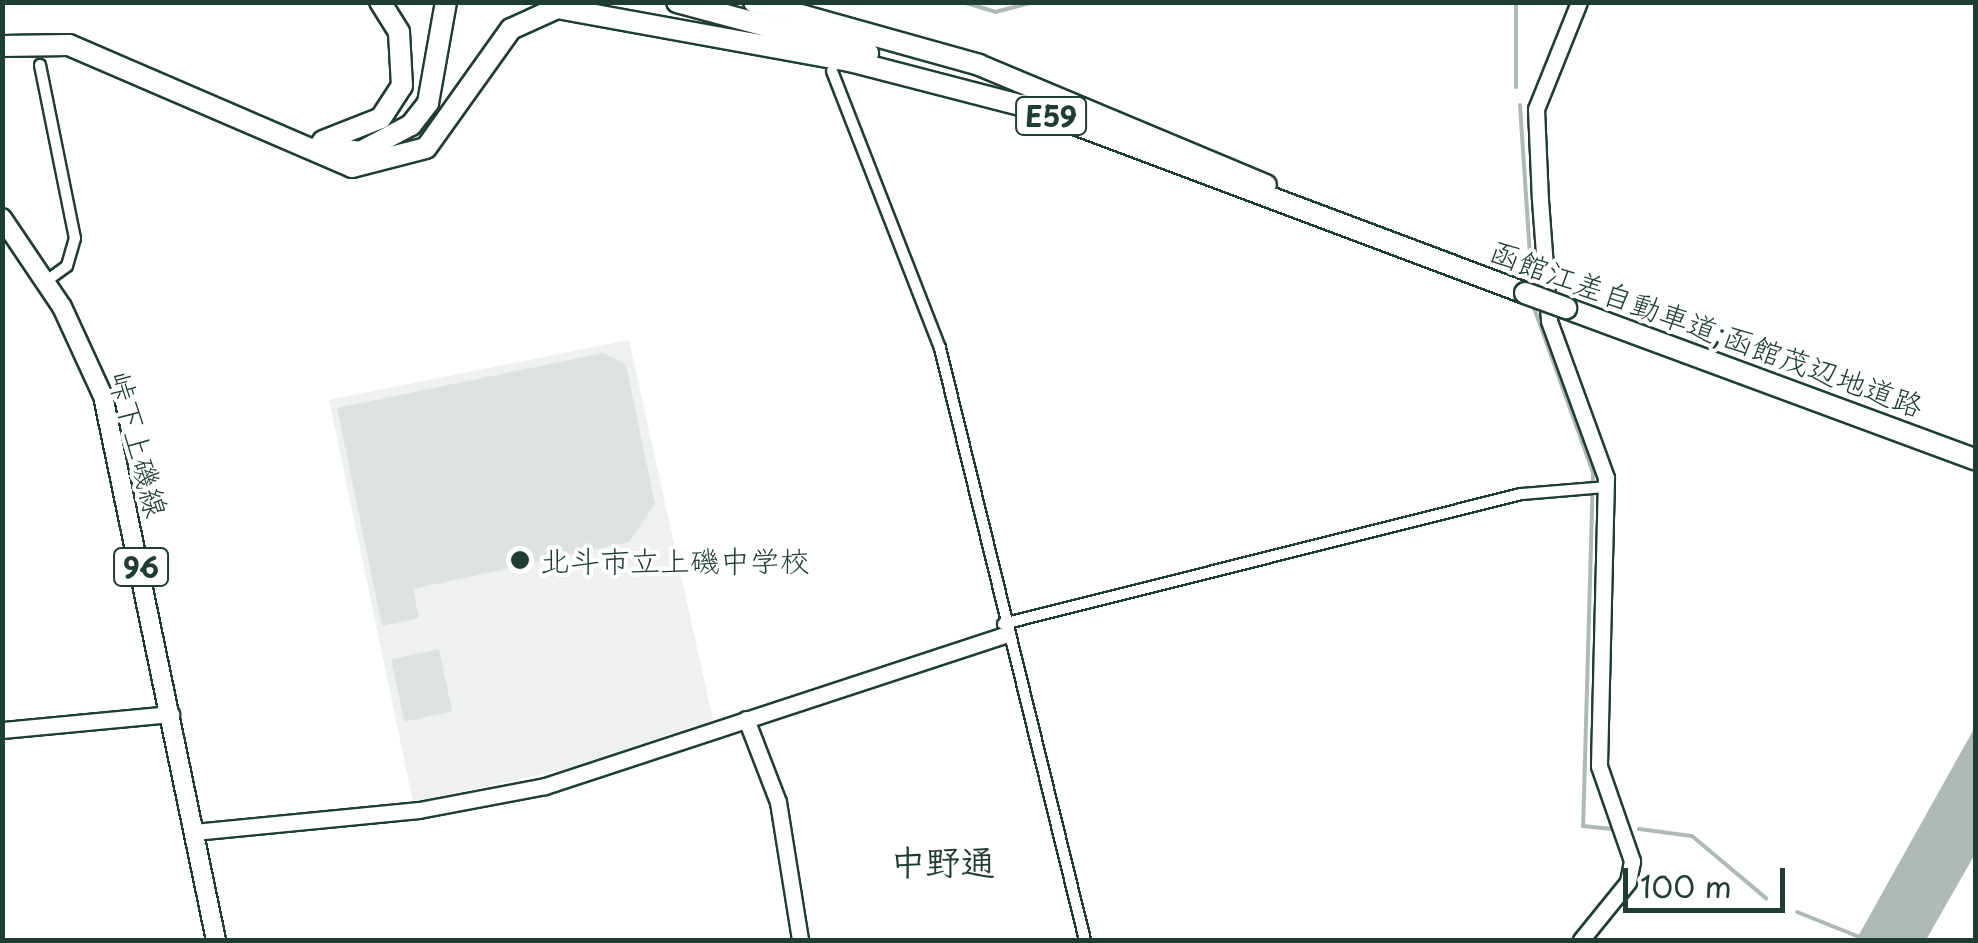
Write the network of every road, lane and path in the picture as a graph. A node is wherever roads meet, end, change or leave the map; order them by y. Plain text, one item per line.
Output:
1 (380, 2) edge
2 (446, 2) edge
3 (459, 2) edge
4 (677, 2) edge
5 (754, 2) edge
6 (804, 2) edge
7 (1579, 2) edge
8 (861, 30) junction
9 (2, 33) edge
10 (2, 46) edge
11 (40, 66) dead end
12 (832, 71) dead end
13 (1035, 109) junction
14 (306, 142) junction
15 (352, 167) junction
16 (2, 218) edge
17 (1418, 253) junction
18 (46, 281) junction
19 (1968, 457) edge
20 (1597, 486) junction
21 (1004, 630) junction
22 (171, 714) junction
23 (746, 719) junction
24 (2, 730) edge
25 (194, 832) junction
26 (216, 940) edge
27 (800, 940) edge
28 (1085, 940) edge
29 (1580, 940) edge

1 - 14 highway
2 - 14 highway
3 - 15 highway
4 - 13 highway, 函館江差自動車道;函館茂辺地道路 / E59
5 - 8 highway, 函館江差自動車道;函館茂辺地道路 / E59
6 - 8 highway
7 - 20 street
8 - 17 highway, 函館江差自動車道;函館茂辺地道路 / E59
9 - 14 highway
10 - 15 highway
11 - 18 street
12 - 21 street
13 - 15 highway
13 - 17 highway, 函館江差自動車道;函館茂辺地道路 / E59
16 - 18 main road, 峠下上磯線 / 96
17 - 19 highway, 函館江差自動車道;函館茂辺地道路 / E59, bridge
18 - 22 main road, 峠下上磯線 / 96
20 - 21 street
20 - 29 street
21 - 23 street
21 - 28 street
22 - 24 street
22 - 25 main road, 峠下上磯線 / 96
23 - 25 street
23 - 27 street
25 - 26 main road, 峠下上磯線 / 96

